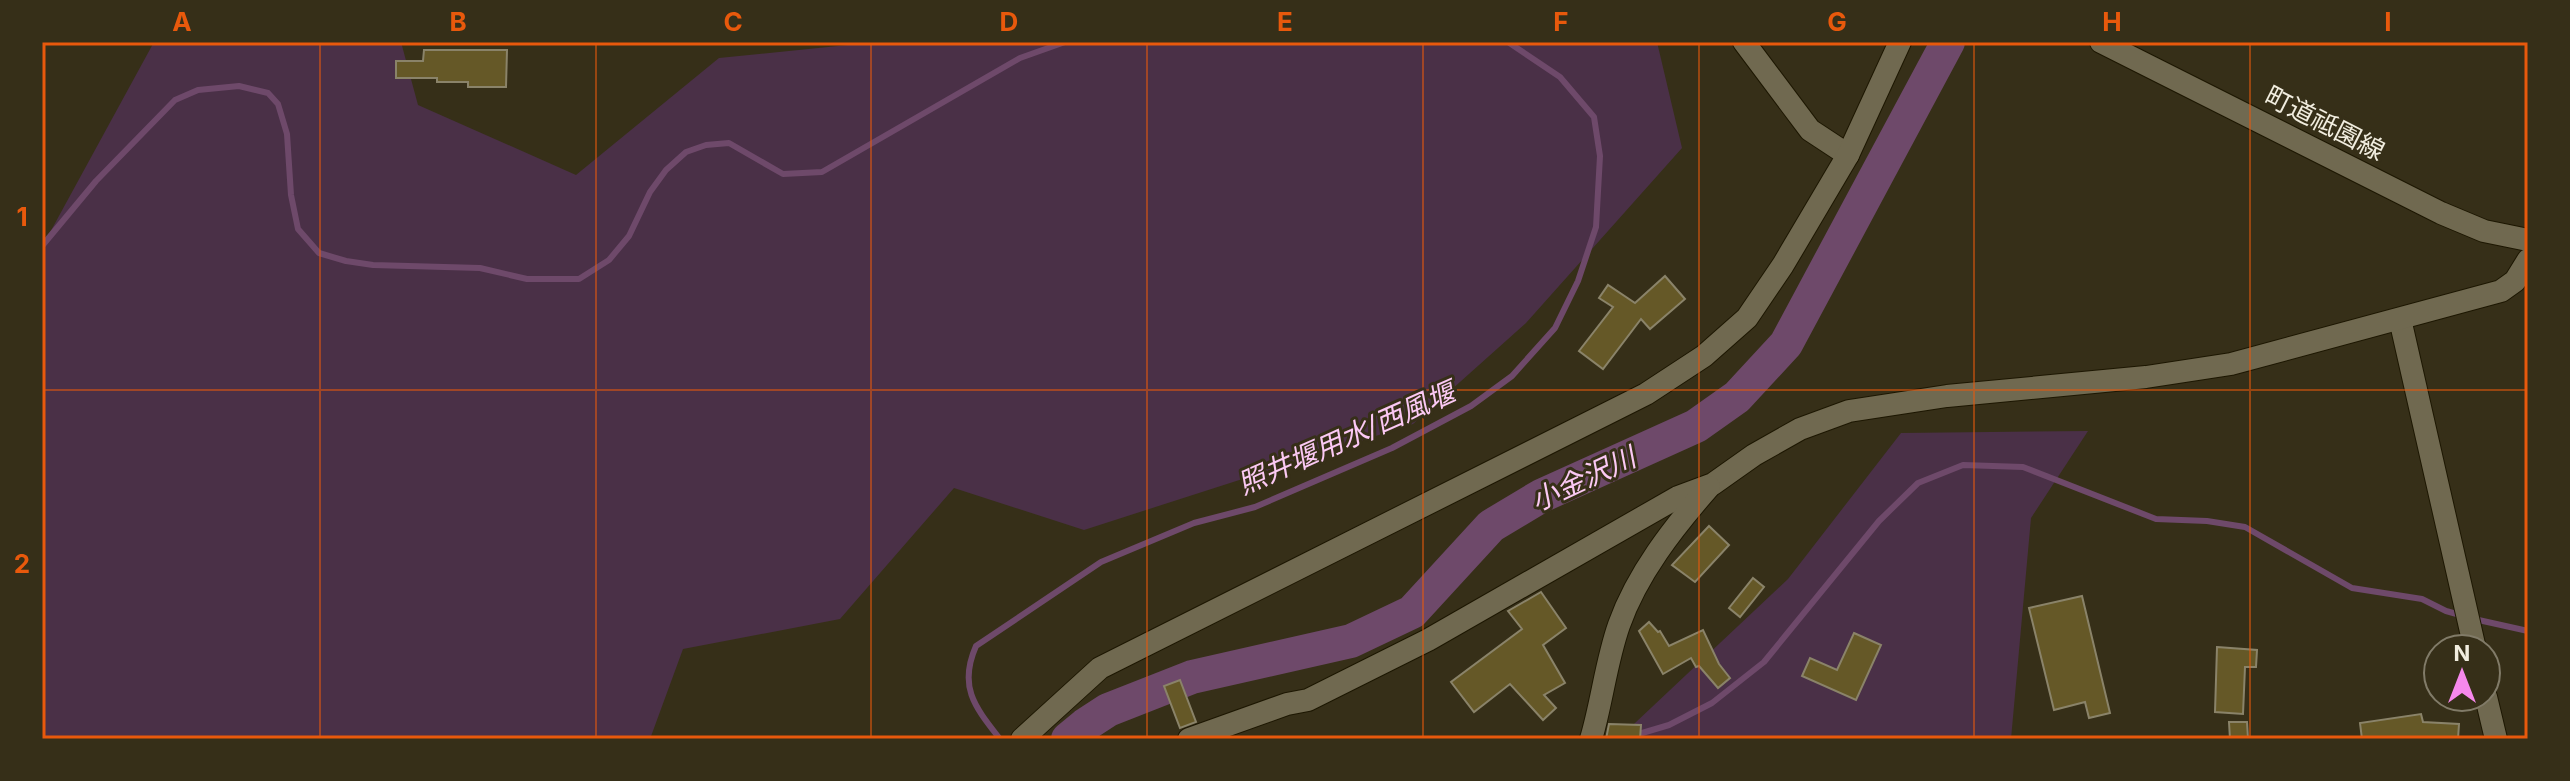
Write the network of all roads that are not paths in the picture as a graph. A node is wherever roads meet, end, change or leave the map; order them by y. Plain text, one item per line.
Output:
1 (1744, 42) edge
2 (1900, 42) edge
3 (2101, 42) edge
4 (1848, 155) junction
5 (2528, 240) edge
6 (2528, 260) edge
7 (2400, 319) junction
8 (1713, 484) junction
9 (2471, 633) edge
10 (2490, 713) edge
11 (1022, 739) edge
12 (1189, 739) edge
13 (1591, 739) edge
14 (2496, 739) edge

1 - 4 street
2 - 4 street
3 - 5 street, 町道祗園線
4 - 11 street
6 - 7 street
7 - 8 street
7 - 9 street
8 - 12 street
8 - 13 street
10 - 14 street

